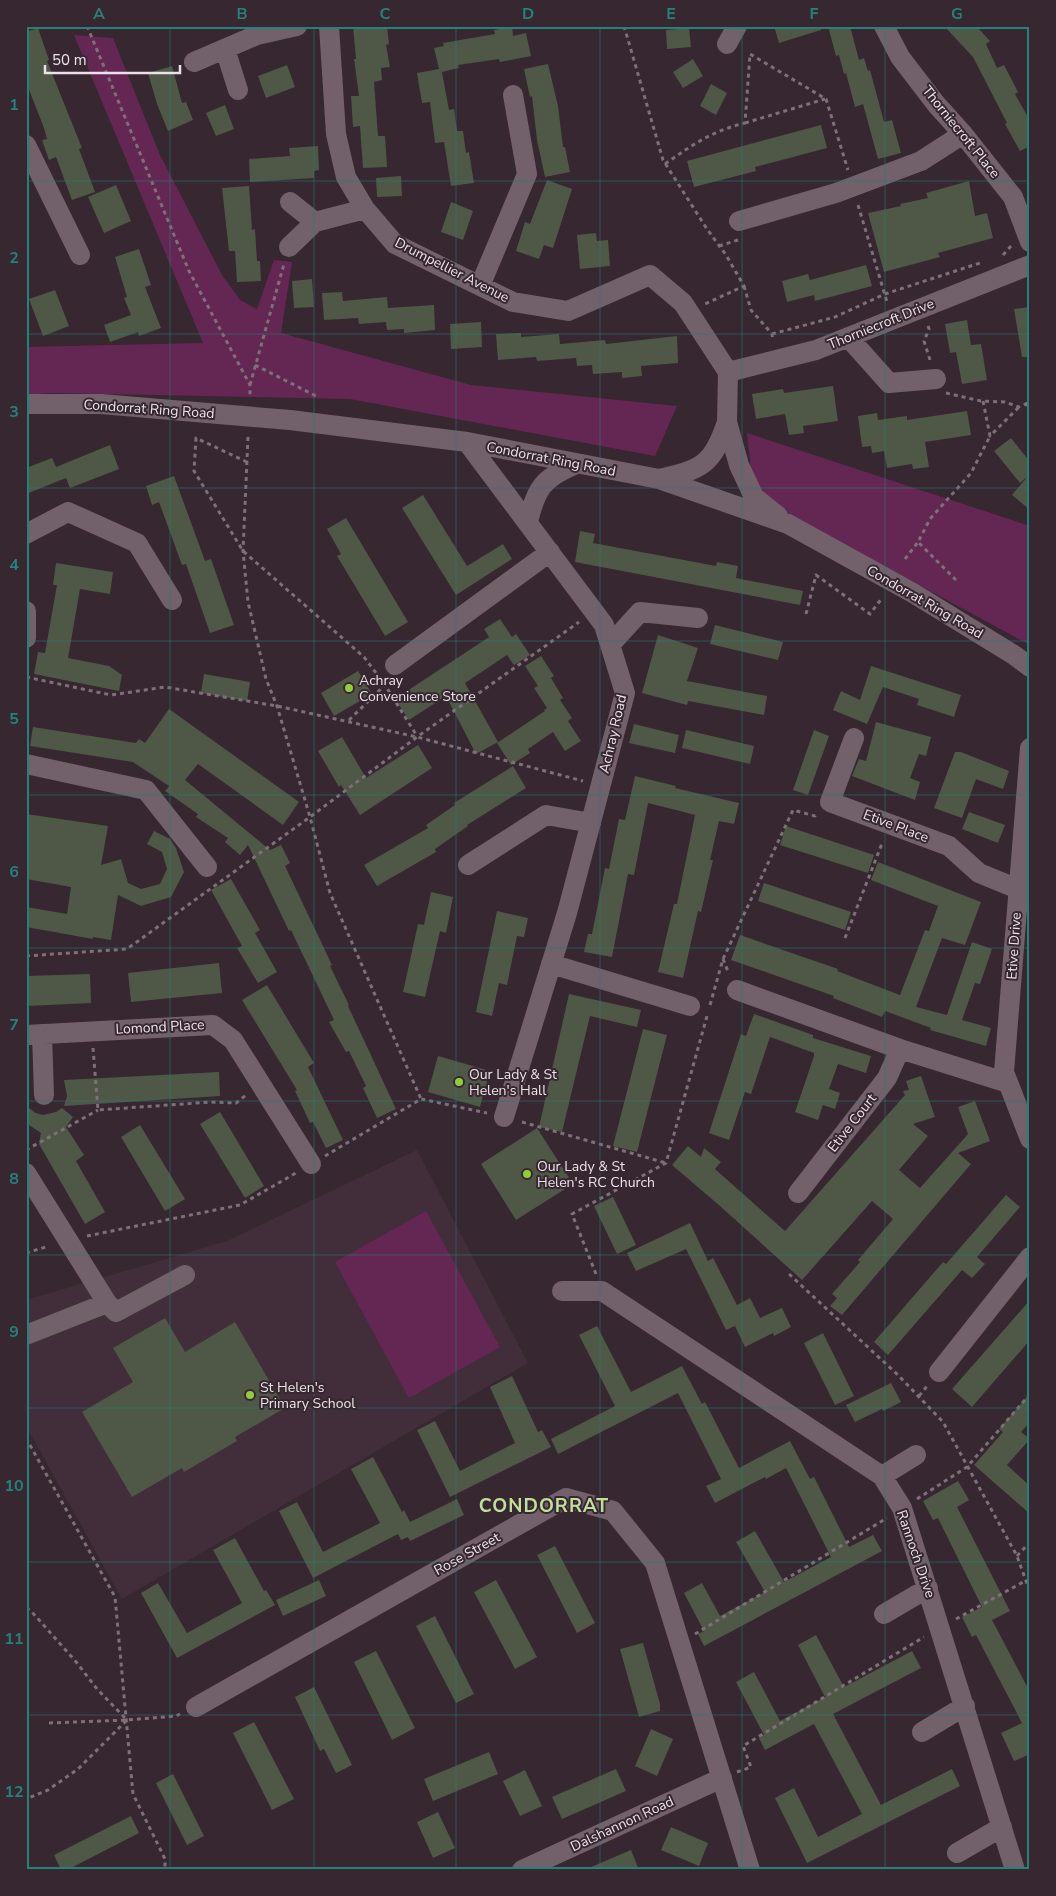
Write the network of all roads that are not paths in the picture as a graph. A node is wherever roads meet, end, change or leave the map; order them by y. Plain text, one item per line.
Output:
1 (297, 26) edge
2 (329, 26) edge
3 (737, 26) edge
4 (884, 26) edge
5 (727, 44) dead end
6 (225, 49) junction
7 (194, 62) dead end
8 (238, 90) dead end
9 (513, 95) dead end
10 (964, 134) junction
11 (26, 145) edge
12 (290, 202) dead end
13 (365, 209) junction
14 (738, 221) dead end
15 (315, 222) junction
16 (1028, 236) edge
17 (289, 247) road end
18 (80, 255) dead end
19 (1030, 265) edge
20 (480, 286) junction
21 (848, 337) junction
22 (728, 372) junction
23 (936, 379) road end
24 (26, 404) edge
25 (727, 422) junction
26 (467, 442) junction
27 (576, 464) junction
28 (660, 479) junction
29 (528, 522) junction
30 (788, 524) junction
31 (26, 534) edge
32 (550, 552) junction
33 (172, 600) dead end
34 (26, 611) edge
35 (698, 618) dead end
36 (26, 638) edge
37 (610, 645) junction
38 (1014, 655) junction
39 (396, 664) road end
40 (1030, 667) edge
41 (1030, 682) edge
42 (854, 738) dead end
43 (1030, 748) edge
44 (26, 764) edge
45 (1027, 822) edge
46 (591, 823) junction
47 (468, 866) dead end
48 (207, 867) dead end
49 (1018, 889) junction
50 (551, 964) junction
51 (737, 990) dead end
52 (690, 1006) dead end
53 (34, 1035) edge
54 (900, 1049) junction
55 (1008, 1083) junction
56 (44, 1095) dead end
57 (504, 1117) road end
58 (1030, 1139) edge
59 (311, 1164) road end
60 (26, 1173) edge
61 (798, 1193) dead end
62 (1030, 1257) edge
63 (185, 1275) dead end
64 (562, 1291) dead end
65 (116, 1314) junction
66 (26, 1334) edge
67 (938, 1372) dead end
68 (916, 1456) dead end
69 (882, 1476) junction
70 (928, 1588) junction
71 (884, 1614) dead end
72 (196, 1706) road end
73 (965, 1706) junction
74 (922, 1732) dead end
75 (722, 1778) junction
76 (1002, 1827) junction
77 (956, 1853) dead end
78 (522, 1870) edge
79 (750, 1870) edge
80 (1015, 1870) edge

1 - 6 street
2 - 13 street, Drumpellier Avenue
3 - 5 street
4 - 10 street, Thorniecroft Place
6 - 7 street
6 - 8 street
9 - 20 street
10 - 14 street
10 - 16 street, Thorniecroft Place
11 - 18 street
12 - 15 street
13 - 15 street
13 - 20 street, Drumpellier Avenue
15 - 17 street
19 - 21 street, Thorniecroft Drive
20 - 22 street, Drumpellier Avenue
21 - 22 street, Thorniecroft Drive
21 - 23 street
22 - 25 street
24 - 26 street, Condorrat Ring Road
25 - 28 street
25 - 30 street
26 - 27 street, Condorrat Ring Road
26 - 29 street, Achray Road
27 - 28 street, Condorrat Ring Road
27 - 29 street
28 - 30 street, Condorrat Ring Road
29 - 32 street, Achray Road
30 - 38 street, Condorrat Ring Road
31 - 33 street
32 - 37 street, Achray Road
32 - 39 street
34 - 36 street
35 - 37 street
37 - 46 street, Achray Road
38 - 40 street, Condorrat Ring Road
38 - 41 street
42 - 49 street, Etive Place
43 - 45 street, Etive Drive
44 - 48 street
45 - 49 street, Etive Drive
46 - 47 street
46 - 50 street, Achray Road
49 - 55 street, Etive Drive
50 - 52 street
50 - 57 street, Achray Road
51 - 54 street
53 - 56 street
53 - 59 street, Lomond Place
54 - 55 street
54 - 61 street, Etive Court
55 - 58 street, Etive Drive
60 - 65 street
62 - 67 street
63 - 65 street
64 - 69 street, Rannoch Drive
65 - 66 street
68 - 69 street
69 - 70 street, Rannoch Drive
70 - 71 street
70 - 73 street, Rannoch Drive
72 - 75 street, Rose Street
73 - 74 street
73 - 76 street, Rannoch Drive
75 - 78 street, Dalshannon Road
75 - 79 street, Rose Street
76 - 77 street
76 - 80 street, Rannoch Drive

